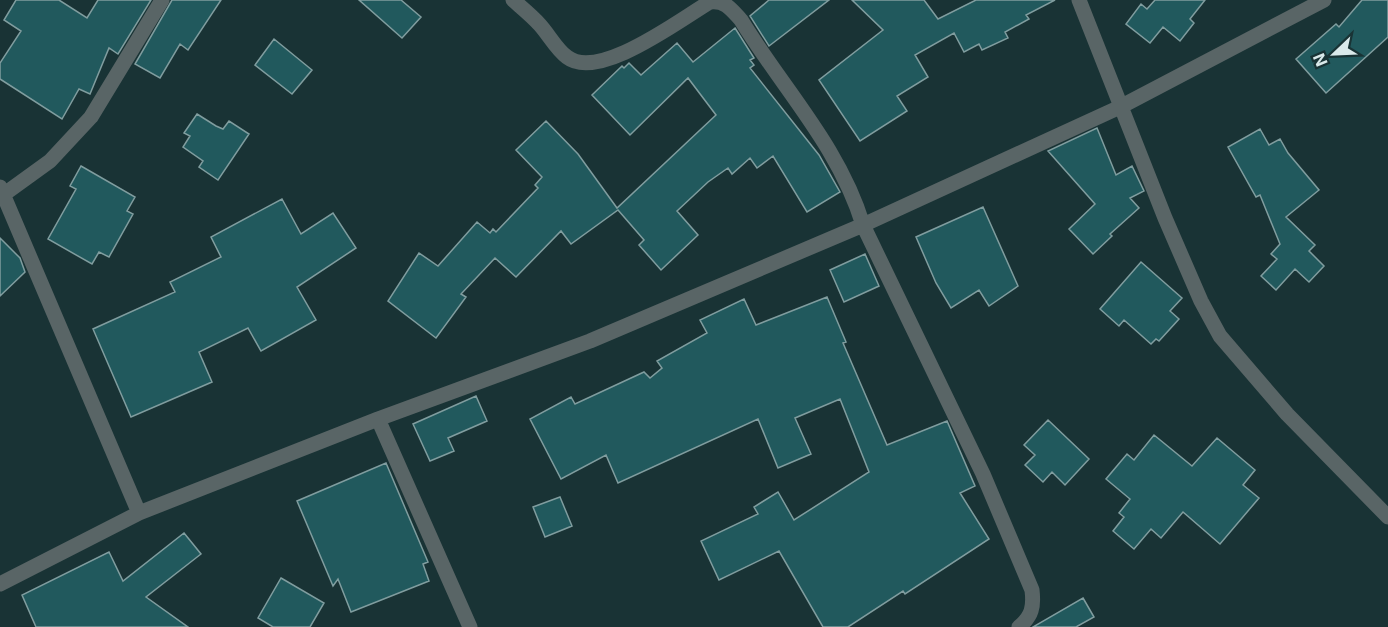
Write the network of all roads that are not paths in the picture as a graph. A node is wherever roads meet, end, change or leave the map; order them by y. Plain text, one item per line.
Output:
1 (162, 0) edge
2 (513, 0) edge
3 (1079, 0) edge
4 (1323, 0) edge
5 (1120, 107) junction
6 (2, 191) edge
7 (863, 225) junction
8 (378, 418) junction
9 (139, 513) junction
10 (1388, 517) edge
11 (0, 584) edge
12 (470, 627) edge
13 (1019, 627) edge

1 - 6 street
2 - 7 street
3 - 5 street
4 - 5 street
5 - 7 street
5 - 10 street
6 - 9 street
7 - 8 street
7 - 13 street
8 - 9 street
8 - 12 street
9 - 11 street

